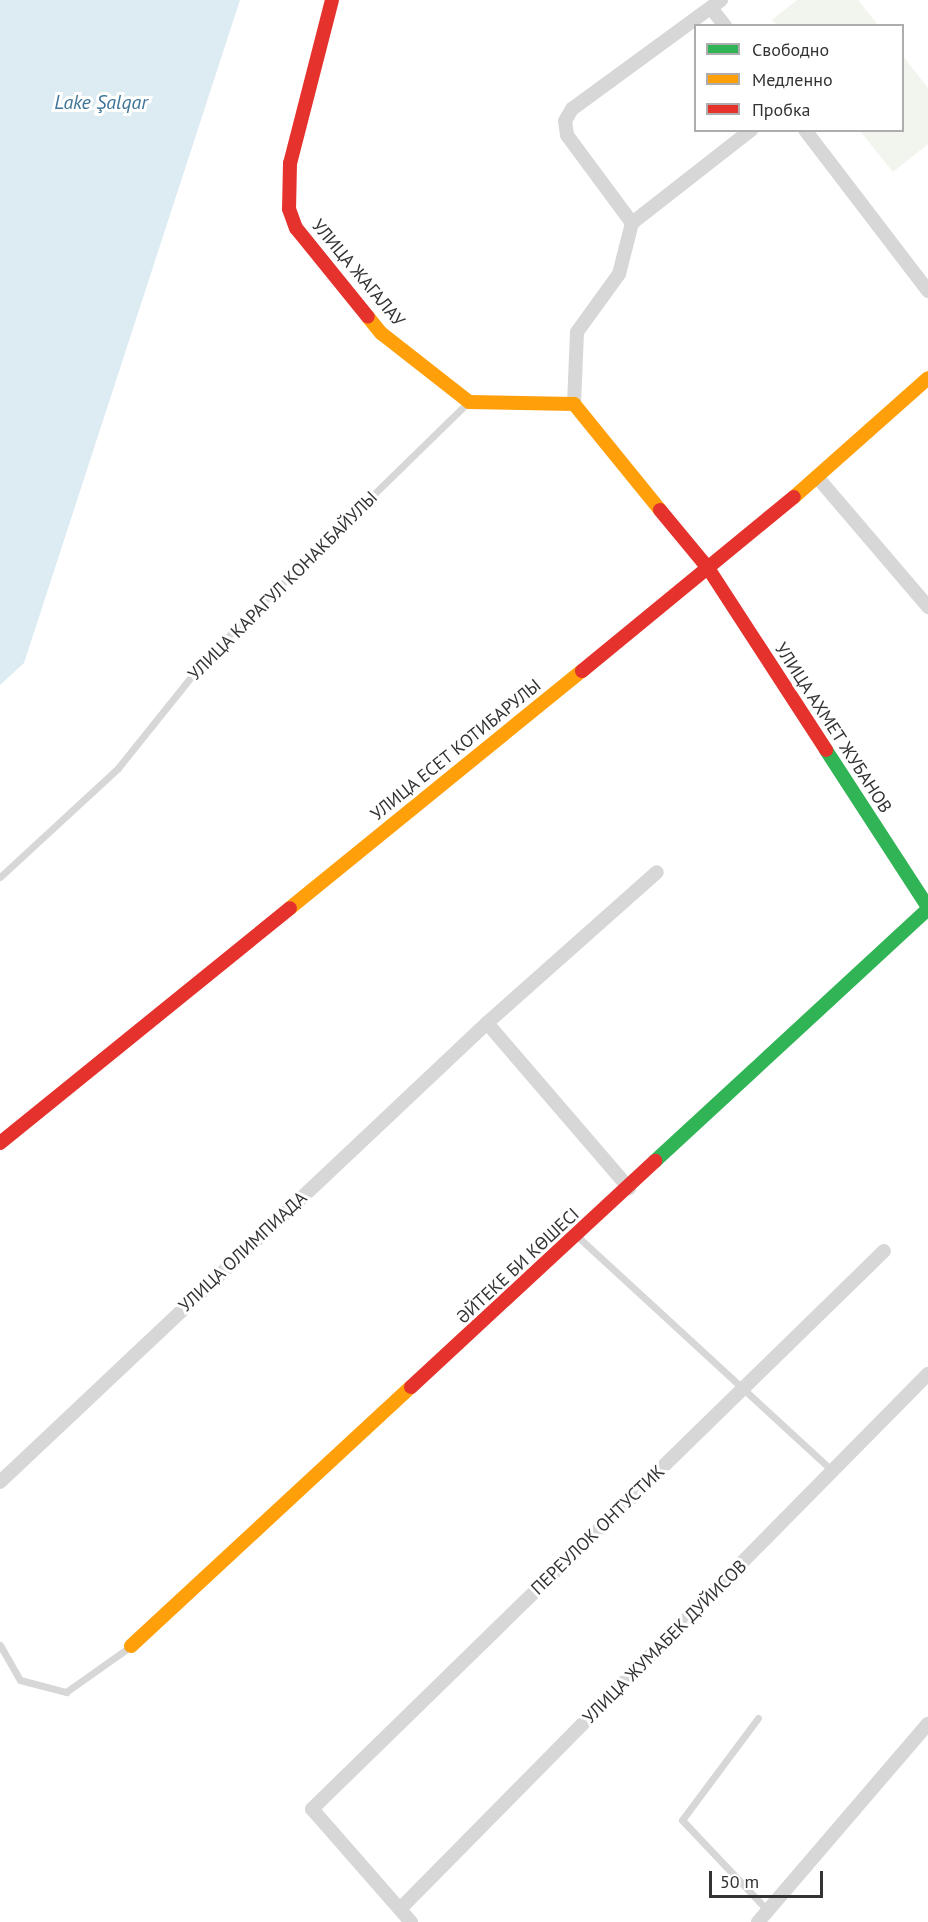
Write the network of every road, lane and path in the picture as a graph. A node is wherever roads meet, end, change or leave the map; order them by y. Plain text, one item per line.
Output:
1 (332, 0) edge
2 (716, 4) edge
3 (724, 24) edge
4 (748, 132) edge
5 (807, 132) edge
6 (632, 223) junction
7 (928, 291) edge
8 (928, 378) edge
9 (469, 402) junction
10 (574, 404) junction
11 (818, 478) junction
12 (708, 568) junction
13 (928, 607) edge
14 (657, 872) dead end
15 (0, 877) edge
16 (928, 908) edge
17 (487, 1023) junction
18 (0, 1143) edge
19 (629, 1188) junction
20 (577, 1236) junction
21 (884, 1251) dead end
22 (928, 1374) edge
23 (745, 1387) junction
24 (834, 1472) junction
25 (0, 1482) edge
26 (0, 1644) edge
27 (131, 1646) joint
28 (758, 1718) dead end
29 (928, 1724) edge
30 (400, 1909) junction
31 (768, 1911) junction
32 (411, 1922) edge
33 (758, 1922) edge

1 - 9 street, УЛИЦА ЖАГАЛАУ
2 - 3 street
2 - 6 street
4 - 6 street
5 - 7 street
6 - 10 street
8 - 11 street, УЛИЦА ЕСЕТ КОТИБАРУЛЫ
9 - 10 street
9 - 15 lane, УЛИЦА КАРАГУЛ КОНАКБАЙУЛЫ
10 - 12 street
11 - 12 street, УЛИЦА ЕСЕТ КОТИБАРУЛЫ
11 - 13 street
12 - 16 street, УЛИЦА АХМЕТ ЖУБАНОВ
12 - 18 street, УЛИЦА ЕСЕТ КОТИБАРУЛЫ
14 - 17 street, УЛИЦА ОЛИМПИАДА
16 - 19 street, ӘЙТЕКЕ БИ КӨШЕСІ
17 - 19 street
17 - 25 street, УЛИЦА ОЛИМПИАДА
19 - 20 street, ӘЙТЕКЕ БИ КӨШЕСІ
20 - 23 lane
20 - 27 street, ӘЙТЕКЕ БИ КӨШЕСІ
21 - 23 street, ПЕРЕУЛОК ОНТУСТИК
22 - 24 street, УЛИЦА ЖУМАБЕК ДУЙИСОВ
23 - 24 lane
23 - 30 street, ПЕРЕУЛОК ОНТУСТИК
24 - 30 street, УЛИЦА ЖУМАБЕК ДУЙИСОВ
26 - 27 lane
28 - 31 lane
29 - 31 street
30 - 32 street
31 - 33 street

